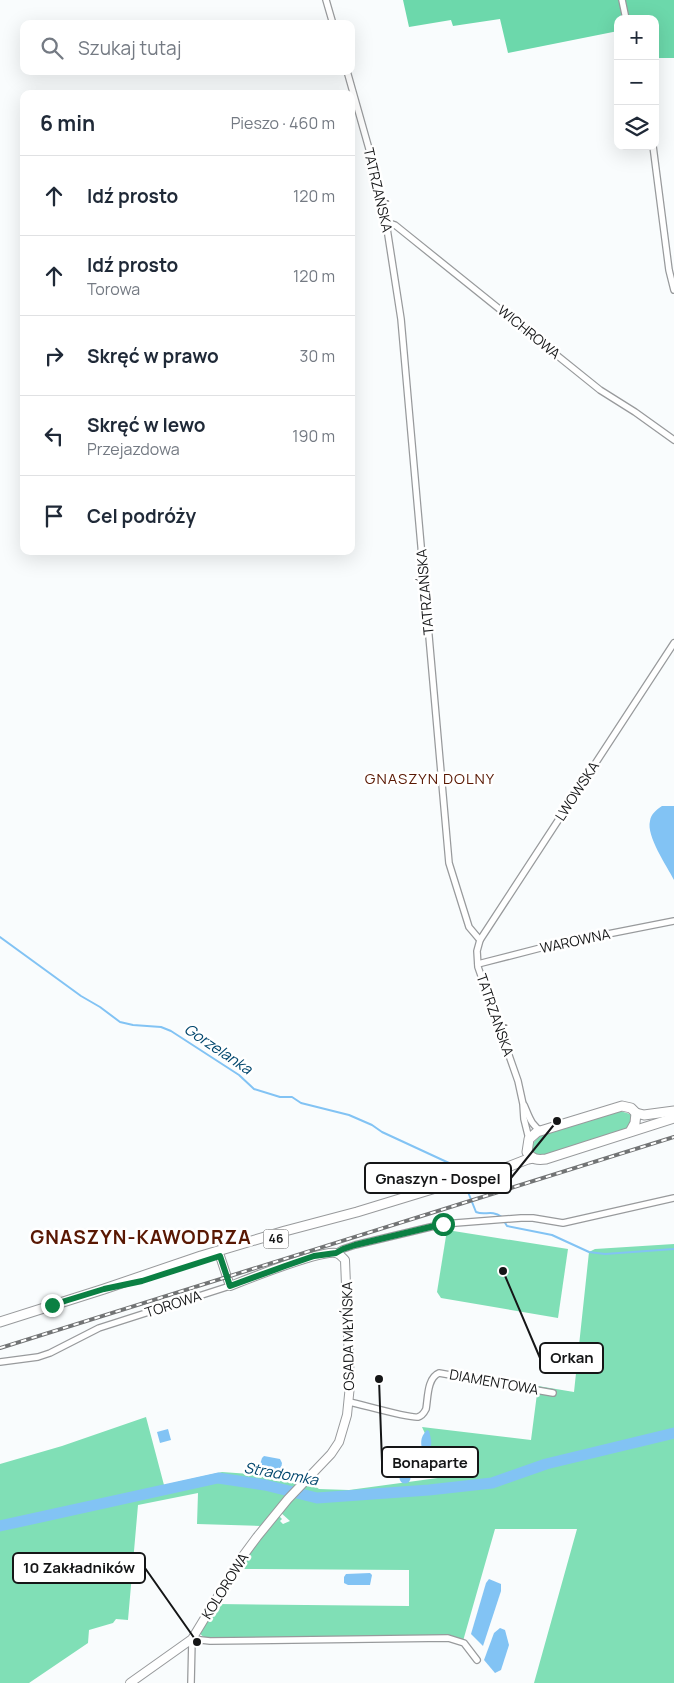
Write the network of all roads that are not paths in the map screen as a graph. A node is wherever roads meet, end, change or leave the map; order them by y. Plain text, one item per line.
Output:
1 (326, 0) edge
2 (622, 0) edge
3 (625, 15) edge
4 (332, 20) edge
5 (347, 75) edge
6 (352, 90) edge
7 (355, 102) edge
8 (654, 150) edge
9 (386, 222) junction
10 (674, 290) edge
11 (674, 440) edge
12 (674, 643) edge
13 (674, 921) edge
14 (480, 940) junction
15 (478, 964) junction
16 (523, 1104) junction
17 (674, 1111) edge
18 (636, 1113) junction
19 (674, 1118) edge
20 (542, 1131) junction
21 (630, 1132) junction
22 (528, 1144) junction
23 (533, 1158) junction
24 (479, 1175) junction
25 (674, 1198) edge
26 (331, 1219) junction
27 (336, 1253) junction
28 (220, 1256) junction
29 (230, 1286) junction
30 (104, 1289) junction
31 (0, 1322) edge
32 (0, 1362) edge
33 (553, 1393) dead end
34 (349, 1402) junction
35 (288, 1499) joint
36 (192, 1639) junction
37 (477, 1660) dead end
38 (130, 1683) edge
39 (191, 1683) edge

1 - 4 street
2 - 3 street
5 - 6 street, TATRZAŃSKA
7 - 9 street, TATRZAŃSKA
8 - 10 street
9 - 11 street, WICHROWA
9 - 14 street, TATRZAŃSKA
12 - 14 street, LWOWSKA
13 - 15 street, WAROWNA
14 - 15 street, TATRZAŃSKA
15 - 16 street, TATRZAŃSKA
16 - 20 street, TATRZAŃSKA
16 - 22 street, TATRZAŃSKA
17 - 18 main road, 46
18 - 20 main road, 46
18 - 21 main road
19 - 21 main road, 46
20 - 22 main road, 46
21 - 23 main road, 46
22 - 23 main road
22 - 24 main road, 46
23 - 24 main road, 46
24 - 26 main road, 46
25 - 27 street
26 - 28 main road, 46
26 - 30 main road, 46
27 - 29 street, TOROWA
27 - 34 street, OSADA MŁYŃSKA
28 - 29 street
28 - 30 main road, 46
29 - 32 street, TOROWA
30 - 31 main road, 46
33 - 34 street, DIAMENTOWA
34 - 35 street, OSADA MŁYŃSKA
35 - 36 street, KOLOROWA
36 - 37 street
36 - 38 street, KOLOROWA
36 - 39 street

